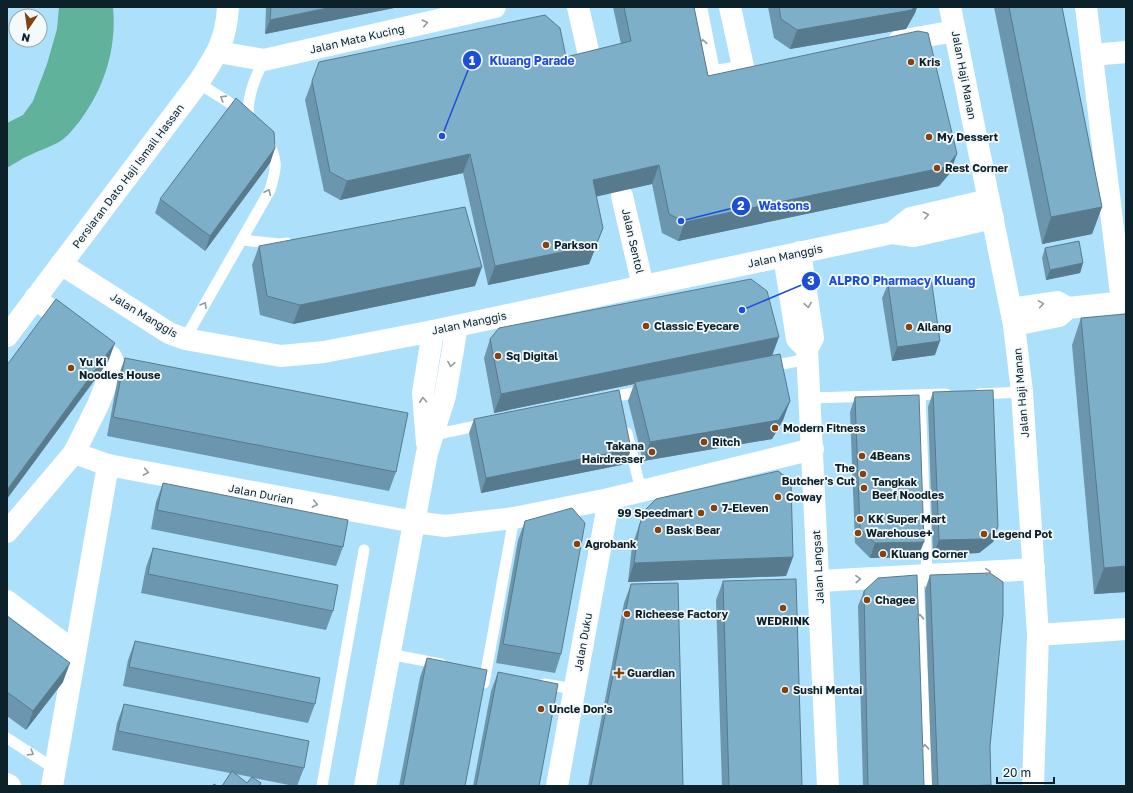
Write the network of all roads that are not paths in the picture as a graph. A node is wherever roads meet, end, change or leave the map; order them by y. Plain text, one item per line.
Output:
1 (228, 7) edge
2 (496, 7) edge
3 (578, 7) edge
4 (696, 7) edge
5 (730, 7) edge
6 (950, 7) edge
7 (1086, 7) edge
8 (955, 31) junction
9 (877, 46) edge
10 (218, 52) junction
11 (1126, 52) edge
12 (1092, 55) junction
13 (264, 60) junction
14 (591, 64) edge
15 (767, 66) edge
16 (744, 71) junction
17 (198, 83) junction
18 (263, 132) edge
19 (1117, 181) edge
20 (622, 196) dead end
21 (991, 209) junction
22 (242, 240) junction
23 (295, 241) edge
24 (792, 254) junction
25 (61, 264) junction
26 (643, 286) junction
27 (35, 298) junction
28 (1124, 302) edge
29 (1013, 317) junction
30 (457, 326) junction
31 (433, 331) junction
32 (7, 336) edge
33 (185, 339) junction
34 (808, 354) junction
35 (755, 369) edge
36 (656, 388) edge
37 (1022, 392) junction
38 (920, 395) junction
39 (810, 398) junction
40 (595, 401) edge
41 (495, 422) edge
42 (625, 425) edge
43 (430, 444) junction
44 (813, 449) junction
45 (74, 453) junction
46 (108, 465) junction
47 (641, 491) junction
48 (609, 499) junction
49 (514, 518) junction
50 (414, 522) junction
51 (7, 532) edge
52 (364, 550) dead end
53 (1034, 569) junction
54 (923, 575) junction
55 (819, 581) junction
56 (7, 601) edge
57 (1126, 629) edge
58 (1038, 635) junction
59 (75, 652) junction
60 (389, 654) junction
61 (448, 665) edge
62 (530, 681) edge
63 (575, 690) junction
64 (481, 695) edge
65 (7, 738) edge
66 (53, 777) edge
67 (7, 784) edge
68 (10, 786) edge
69 (322, 786) edge
70 (365, 786) edge
71 (557, 786) edge
72 (828, 786) edge
73 (927, 786) edge
74 (1033, 786) edge

1 - 10 street, Persiaran Dato Haji Ismail Hassan
13 -> 2 street, Jalan Mata Kucing
3 - 14 street
16 -> 4 street
5 - 16 street
6 - 8 street, Jalan Haji Manan
7 - 12 street
8 - 9 street
8 - 21 street, Jalan Haji Manan
10 - 13 street, Jalan Mata Kucing
10 - 17 street, Persiaran Dato Haji Ismail Hassan
11 - 12 street
12 - 19 street
13 -> 17 lane
15 - 16 street
17 - 25 street, Persiaran Dato Haji Ismail Hassan
22 -> 18 lane
19 - 28 street
20 - 26 street, Jalan Sentol
21 - 24 street, Jalan Manggis
21 - 29 street, Jalan Haji Manan
22 - 23 lane
33 -> 22 lane
24 - 26 street, Jalan Manggis
24 - 34 street, Jalan Langsat
25 - 27 street, Persiaran Dato Haji Ismail Hassan
25 - 33 street, Jalan Manggis
26 - 30 street, Jalan Manggis
27 - 32 street, Persiaran Dato Haji Ismail Hassan
27 - 45 street
28 - 29 street
29 - 37 street, Jalan Haji Manan
30 - 31 street, Jalan Manggis
30 -> 43 street
31 - 33 street, Jalan Manggis
43 -> 31 street
34 - 35 lane
34 - 39 street, Jalan Langsat
36 - 40 lane
37 - 38 lane
37 - 53 street, Jalan Haji Manan
38 - 39 lane
38 - 54 lane
39 - 44 street, Jalan Langsat
41 - 43 lane
42 - 47 lane
43 - 50 street
44 - 47 street
44 - 55 street, Jalan Langsat
45 - 46 street, Jalan Durian
45 - 51 street
46 -> 50 street, Jalan Durian
46 - 59 street
47 - 48 street
48 - 49 street
48 - 63 street, Jalan Duku
49 - 50 street
49 - 64 lane
50 - 60 street
52 - 69 lane
54 -> 53 street
53 - 58 street, Jalan Haji Manan
55 -> 54 street
73 -> 54 lane
55 - 72 street, Jalan Langsat
56 - 59 street
57 - 58 street
58 - 74 street, Jalan Haji Manan
59 - 66 street
60 - 61 lane
60 - 70 street
62 - 63 lane
63 - 71 street, Jalan Duku
65 -> 66 lane
67 - 68 street

